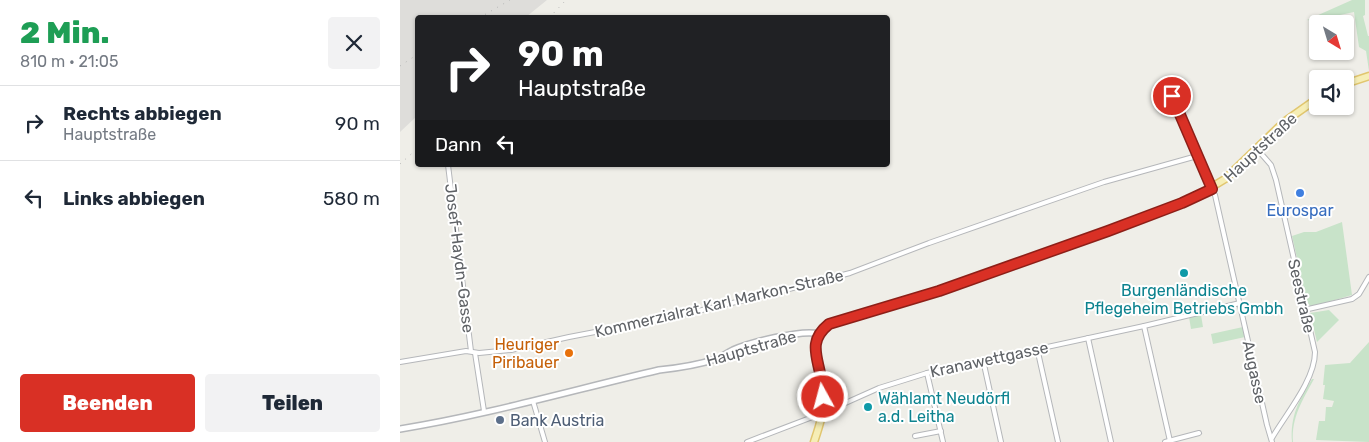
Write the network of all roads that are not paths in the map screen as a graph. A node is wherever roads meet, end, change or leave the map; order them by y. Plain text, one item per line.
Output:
1 (1369, 76) edge
2 (1354, 81) edge
3 (1168, 88) dead end
4 (1309, 104) edge
5 (1257, 149) junction
6 (1197, 156) junction
7 (448, 167) edge
8 (1212, 189) junction
9 (1369, 277) edge
10 (1240, 303) junction
11 (1304, 310) junction
12 (1144, 326) junction
13 (819, 334) junction
14 (1088, 338) junction
15 (1037, 348) junction
16 (473, 352) junction
17 (983, 360) junction
18 (400, 362) edge
19 (928, 372) junction
20 (823, 397) junction
21 (806, 399) dead end
22 (533, 401) junction
23 (484, 411) junction
24 (823, 413) junction
25 (400, 429) edge
26 (941, 431) junction
27 (1199, 434) dead end
28 (915, 436) dead end
29 (758, 440) edge
30 (1272, 440) edge
31 (545, 442) edge
32 (747, 442) edge
33 (814, 442) edge
34 (943, 442) edge
35 (1001, 442) edge
36 (1058, 442) edge
37 (1110, 442) edge
38 (1168, 442) edge

1 - 2 main road
3 - 6 street
4 - 5 main road, Hauptstraße
5 - 8 main road, Hauptstraße
5 - 11 street, Seestraße
6 - 8 street
6 - 16 street, Kommerzialrat Karl Markon-Straße
7 - 16 street, Josef-Haydn-Gasse
8 - 10 street, Augasse
8 - 13 main road, Hauptstraße
9 - 11 street
10 - 12 street, Kranawettgasse
10 - 30 street, Augasse
11 - 30 street, Seestraße
12 - 14 street, Kranawettgasse
12 - 38 street
13 - 20 main road
13 - 22 street, Hauptstraße
14 - 15 street, Kranawettgasse
14 - 37 street
15 - 17 street, Kranawettgasse
15 - 36 street
16 - 18 street, Kommerzialrat Karl Markon-Straße
16 - 23 street, Josef-Haydn-Gasse
17 - 19 street, Kranawettgasse
17 - 35 street
19 - 24 street, Kranawettgasse
19 - 26 street
20 - 21 street
20 - 24 main road
22 - 23 street, Hauptstraße
22 - 31 street
23 - 25 street, Hauptstraße
24 - 29 street, Kranawettgasse
24 - 33 main road
26 - 28 street
26 - 34 street
27 - 38 street
29 - 32 street, Kranawettgasse

